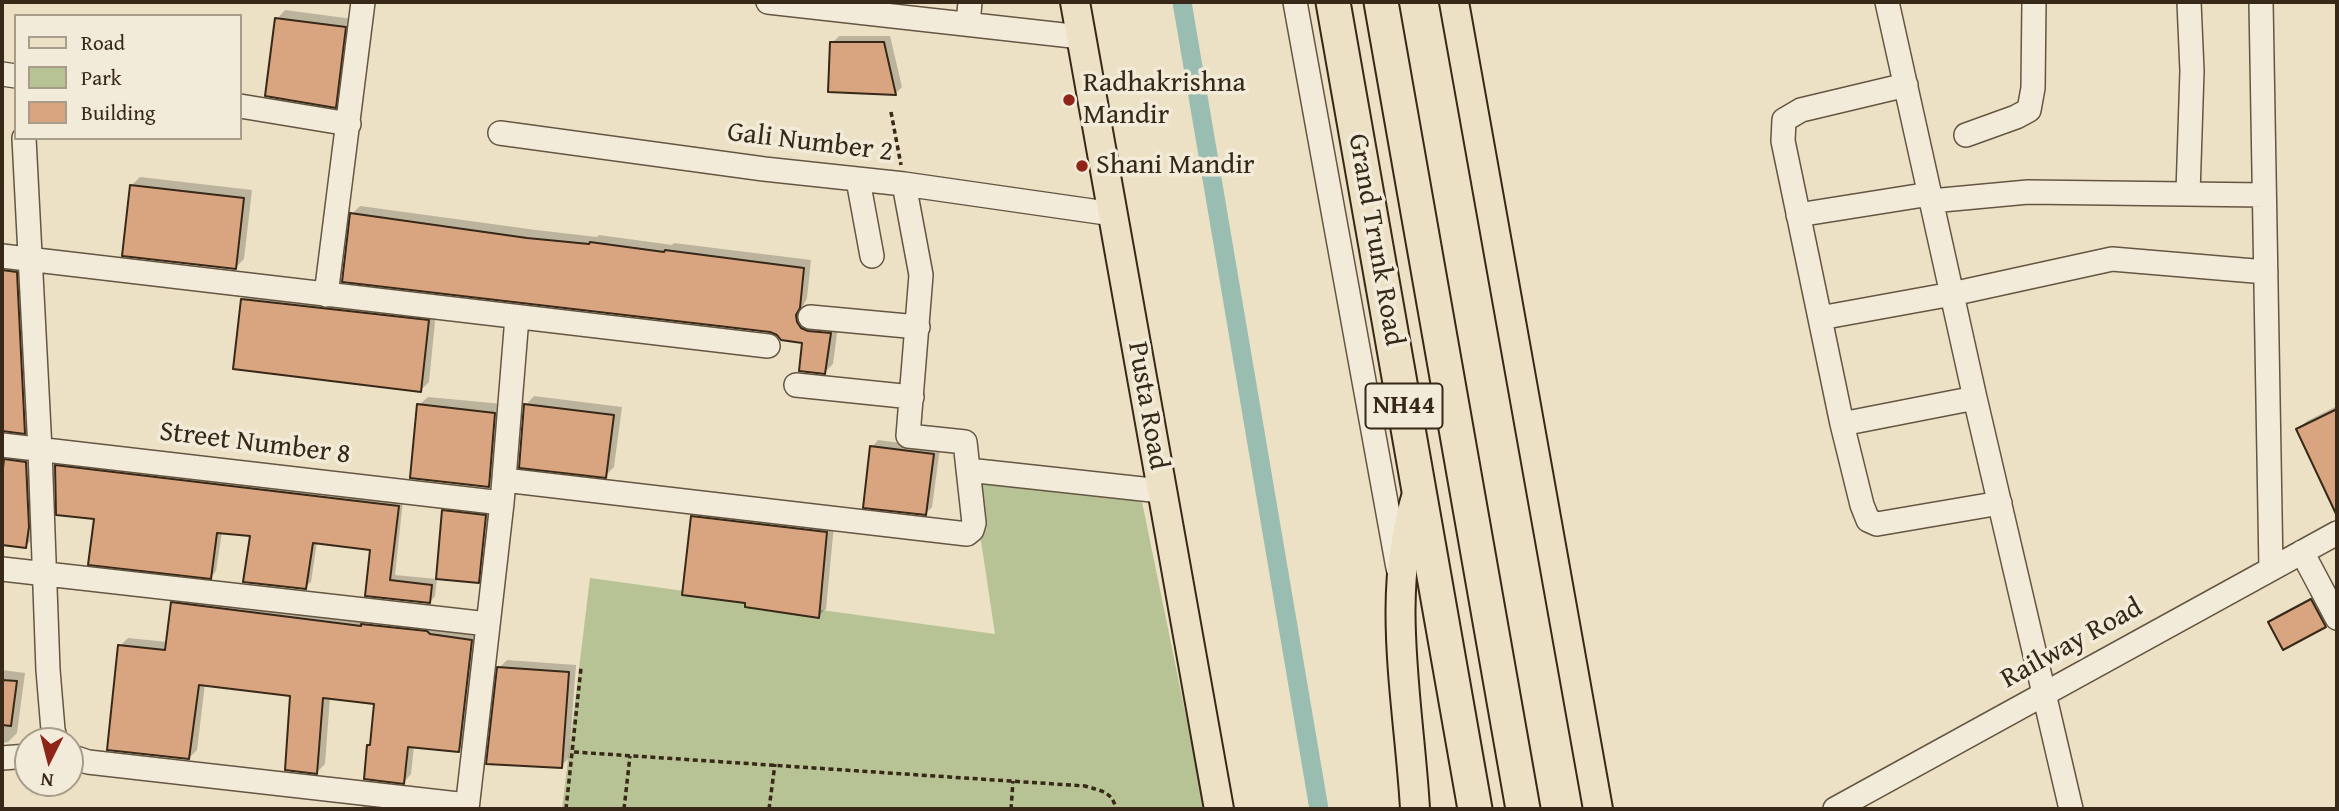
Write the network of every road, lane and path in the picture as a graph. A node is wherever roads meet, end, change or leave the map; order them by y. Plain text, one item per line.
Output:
1 (363, 2) edge
2 (776, 2) edge
3 (1075, 2) edge
4 (1295, 2) edge
5 (1333, 2) edge
6 (1381, 2) edge
7 (1454, 2) edge
8 (2034, 2) edge
9 (2189, 2) edge
10 (2261, 2) edge
11 (1894, 3) edge
12 (969, 13) edge
13 (1081, 37) junction
14 (1906, 85) junction
15 (242, 106) edge
16 (891, 112) dead end
17 (349, 124) junction
18 (500, 133) dead end
19 (1966, 135) dead end
20 (24, 140) edge
21 (858, 180) junction
22 (904, 184) junction
23 (2188, 193) junction
24 (2264, 195) junction
25 (1931, 198) junction
26 (1113, 214) junction
27 (1798, 215) junction
28 (2, 256) edge
29 (872, 256) dead end
30 (30, 260) junction
31 (2266, 271) junction
32 (1952, 294) junction
33 (326, 295) junction
34 (517, 317) junction
35 (810, 317) dead end
36 (1819, 318) junction
37 (918, 327) junction
38 (768, 346) dead end
39 (796, 385) dead end
40 (912, 397) junction
41 (1975, 398) junction
42 (1842, 424) junction
43 (2, 445) edge
44 (40, 450) junction
45 (968, 470) junction
46 (503, 491) junction
47 (1161, 491) junction
48 (1419, 491) junction
49 (2000, 503) junction
50 (2337, 533) edge
51 (2302, 552) junction
52 (2, 569) edge
53 (2270, 569) junction
54 (44, 574) junction
55 (1400, 578) junction
56 (2337, 618) edge
57 (488, 624) junction
58 (581, 668) dead end
59 (2043, 693) junction
60 (53, 727) edge
61 (574, 752) junction
62 (630, 756) junction
63 (84, 761) edge
64 (775, 764) junction
65 (1013, 781) junction
66 (467, 807) edge
67 (566, 809) edge
68 (624, 809) edge
69 (769, 809) edge
70 (1011, 809) edge
71 (1116, 809) edge
72 (1219, 809) edge
73 (1415, 809) edge
74 (1475, 809) edge
75 (1523, 809) edge
76 (1598, 809) edge
77 (1835, 809) edge
78 (2070, 809) edge

1 - 17 street
2 - 12 street
3 - 13 main road, Pusta Road
4 - 55 street
5 - 48 highway, Grand Trunk Road / NH44
6 - 75 highway, Grand Trunk Road / NH44
7 - 76 main road
8 - 19 street
9 - 23 street
10 - 24 street
11 - 14 street
12 - 13 street
13 - 26 main road, Pusta Road
14 - 25 street
14 - 27 street
15 - 17 street
16 - 22 path
17 - 33 street
18 - 21 street, Gali Number 2
20 - 30 street
21 - 22 street, Gali Number 2
21 - 29 street
22 - 26 street, Gali Number 2
22 - 37 street
23 - 24 street
23 - 25 street
24 - 31 street
25 - 27 street
25 - 32 street
26 - 47 main road, Pusta Road
27 - 36 street
28 - 30 street
30 - 33 street
30 - 44 street
31 - 32 street
31 - 53 street
32 - 36 street
32 - 41 street
33 - 34 street
34 - 38 street
34 - 46 street
35 - 37 street
36 - 42 street
37 - 40 street
39 - 40 street
40 - 45 street
41 - 42 street
41 - 49 street
42 - 49 street
43 - 44 street, Street Number 8
44 - 46 street, Street Number 8
44 - 54 street
45 - 46 street, Street Number 8
45 - 47 street
46 - 57 street
47 - 72 main road, Pusta Road
48 - 55 main road
48 - 74 highway, Grand Trunk Road / NH44
49 - 59 street
50 - 51 street, Railway Road
51 - 53 street, Railway Road
51 - 56 street
52 - 54 street
53 - 59 street, Railway Road
54 - 57 street
54 - 60 street
55 - 73 main road
57 - 66 street
58 - 61 path
59 - 77 street, Railway Road
59 - 78 street
61 - 62 path
61 - 67 path
62 - 64 path
62 - 68 path
63 - 66 street
64 - 65 path
64 - 69 path
65 - 70 path
65 - 71 path

